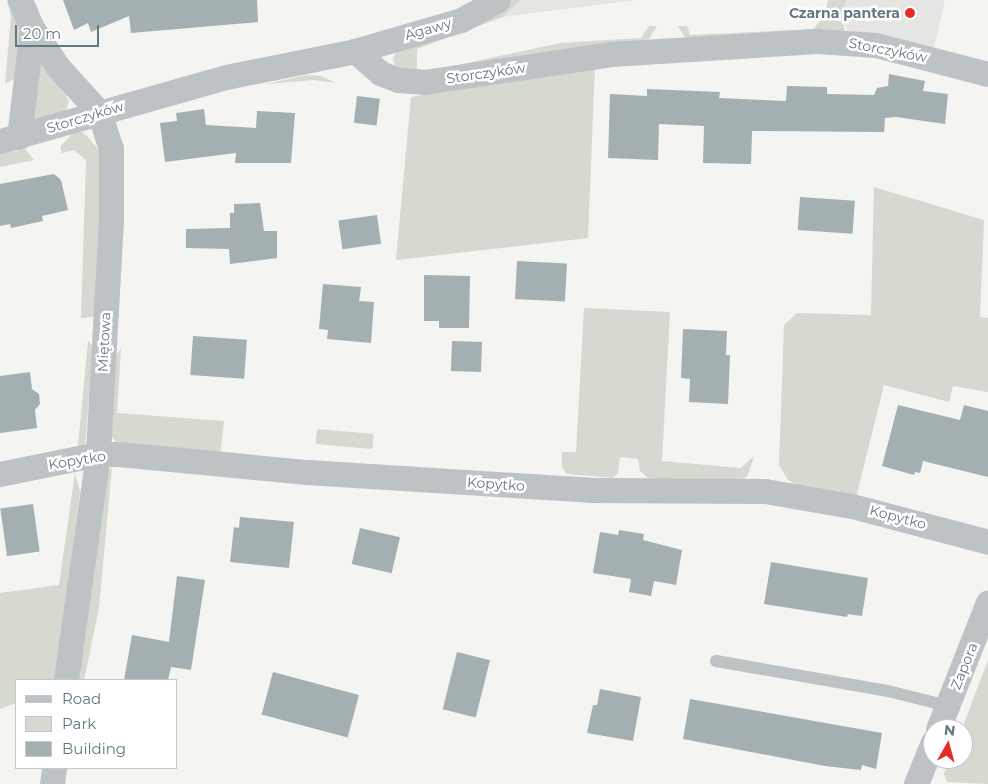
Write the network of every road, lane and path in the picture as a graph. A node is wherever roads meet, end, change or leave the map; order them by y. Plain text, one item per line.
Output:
1 (20, 0) edge
2 (498, 0) edge
3 (32, 28) junction
4 (355, 51) junction
5 (988, 74) edge
6 (99, 112) junction
7 (9, 139) edge
8 (98, 454) junction
9 (0, 474) edge
10 (988, 542) edge
11 (988, 602) edge
12 (716, 661) dead end
13 (66, 679) edge
14 (948, 706) junction
15 (942, 719) edge
16 (923, 767) edge
17 (54, 769) edge
18 (52, 784) edge
19 (916, 784) edge

1 - 3 street, Miętowa
2 - 4 street, Agawy
3 - 6 street, Miętowa
3 - 7 street, Miętowa
4 - 5 street, Storczyków
4 - 6 street, Storczyków
6 - 7 street, Storczyków
6 - 8 street, Miętowa
8 - 9 street, Kopytko
8 - 10 street, Kopytko
8 - 13 street, Miętowa
11 - 14 street, Zapora
12 - 14 lane
14 - 15 street, Zapora
16 - 19 street
17 - 18 street

